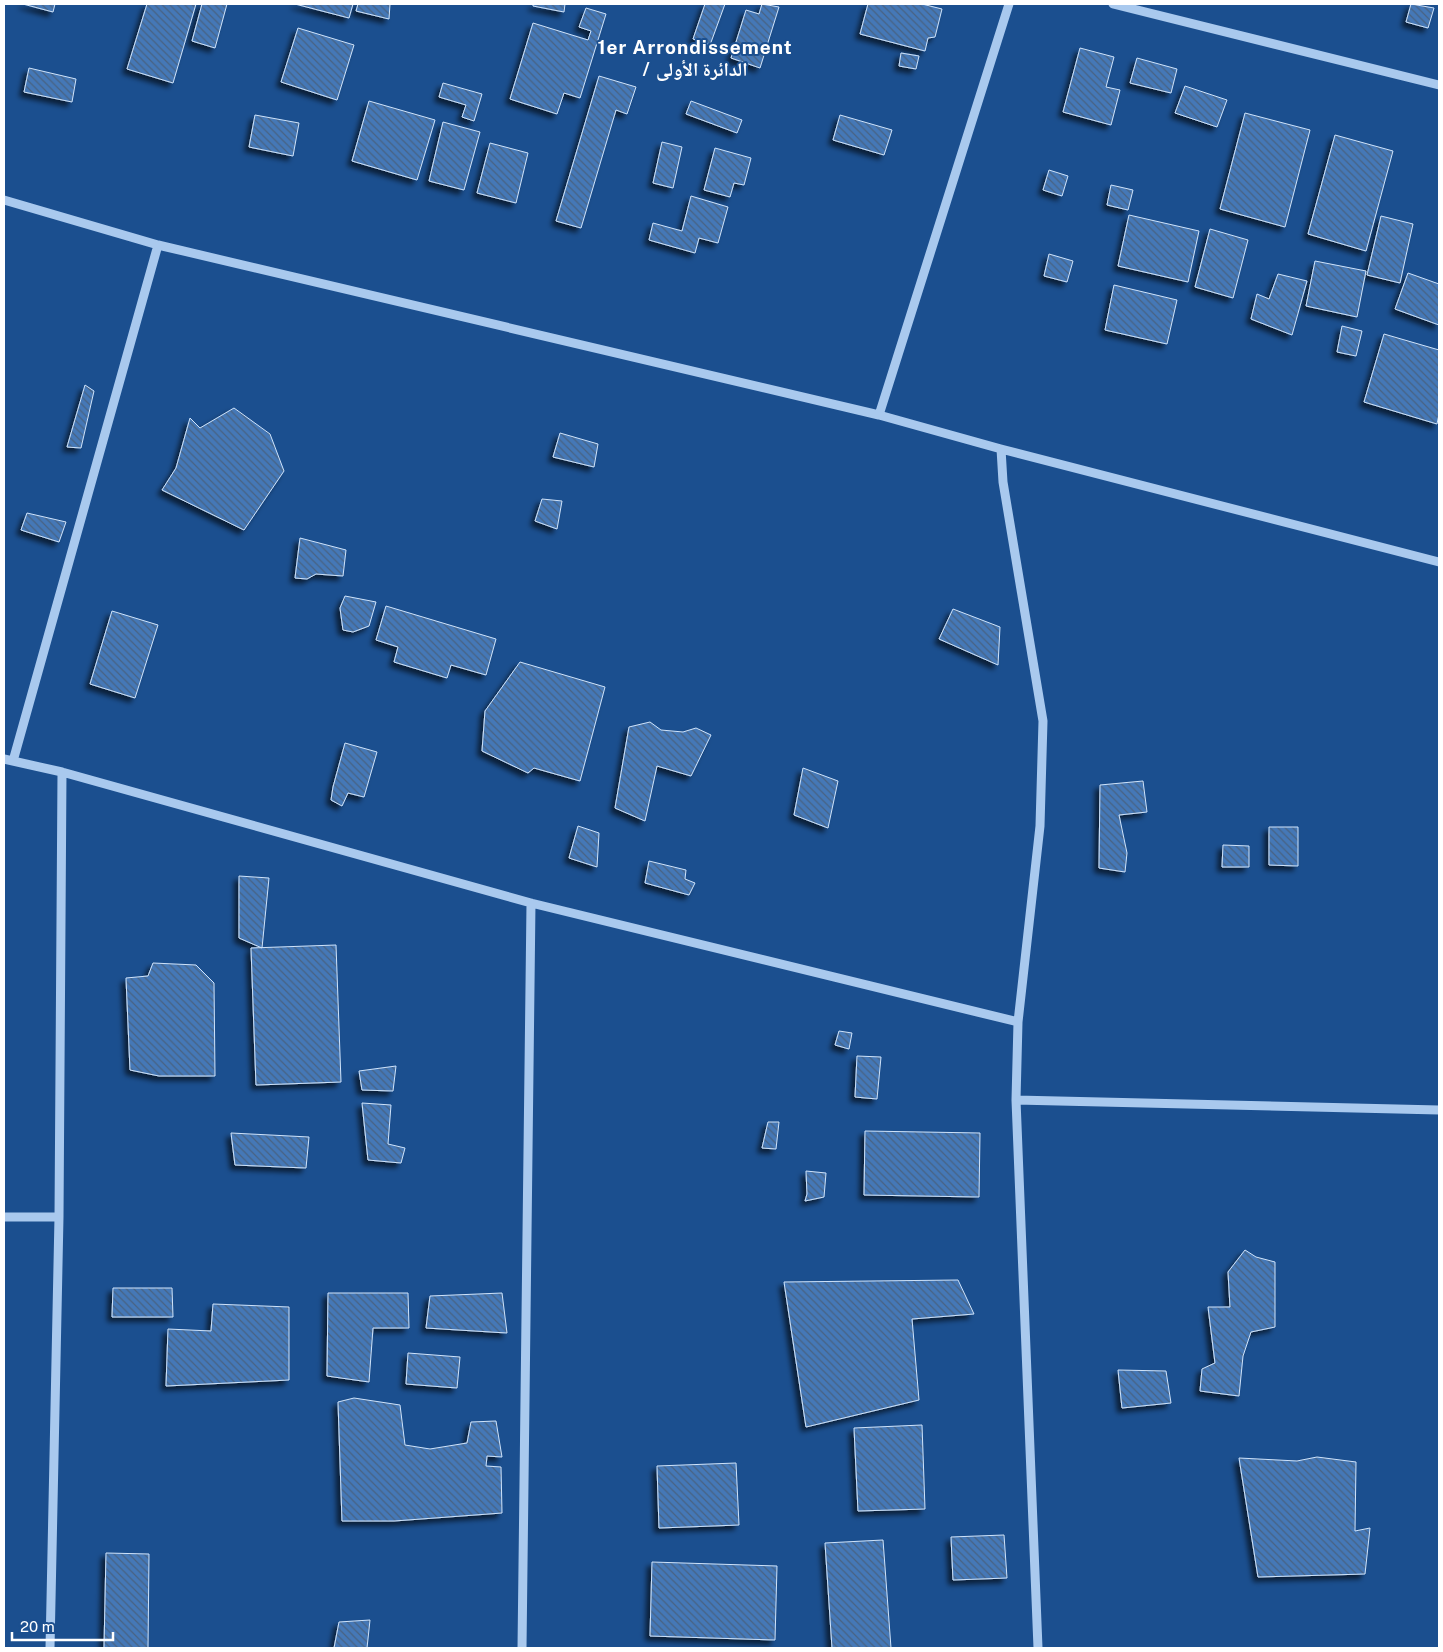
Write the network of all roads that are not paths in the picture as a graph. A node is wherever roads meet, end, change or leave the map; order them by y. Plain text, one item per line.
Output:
1 (1009, 4) edge
2 (1113, 4) edge
3 (1439, 85) edge
4 (4, 200) edge
5 (158, 245) junction
6 (879, 415) junction
7 (1001, 448) junction
8 (1439, 562) edge
9 (8, 760) edge
10 (62, 772) junction
11 (531, 903) junction
12 (1018, 1022) junction
13 (1016, 1100) junction
14 (1439, 1110) edge
15 (4, 1217) edge
16 (59, 1217) junction
17 (50, 1648) edge
18 (522, 1648) edge
19 (1038, 1648) edge

1 - 6 street
2 - 3 street
4 - 5 street
5 - 6 street
5 - 9 street
6 - 7 street
7 - 8 street
7 - 12 street
9 - 10 street
10 - 11 street
10 - 16 street
11 - 12 street
11 - 18 street
12 - 13 street
13 - 14 street
13 - 19 street
15 - 16 street
16 - 17 street

